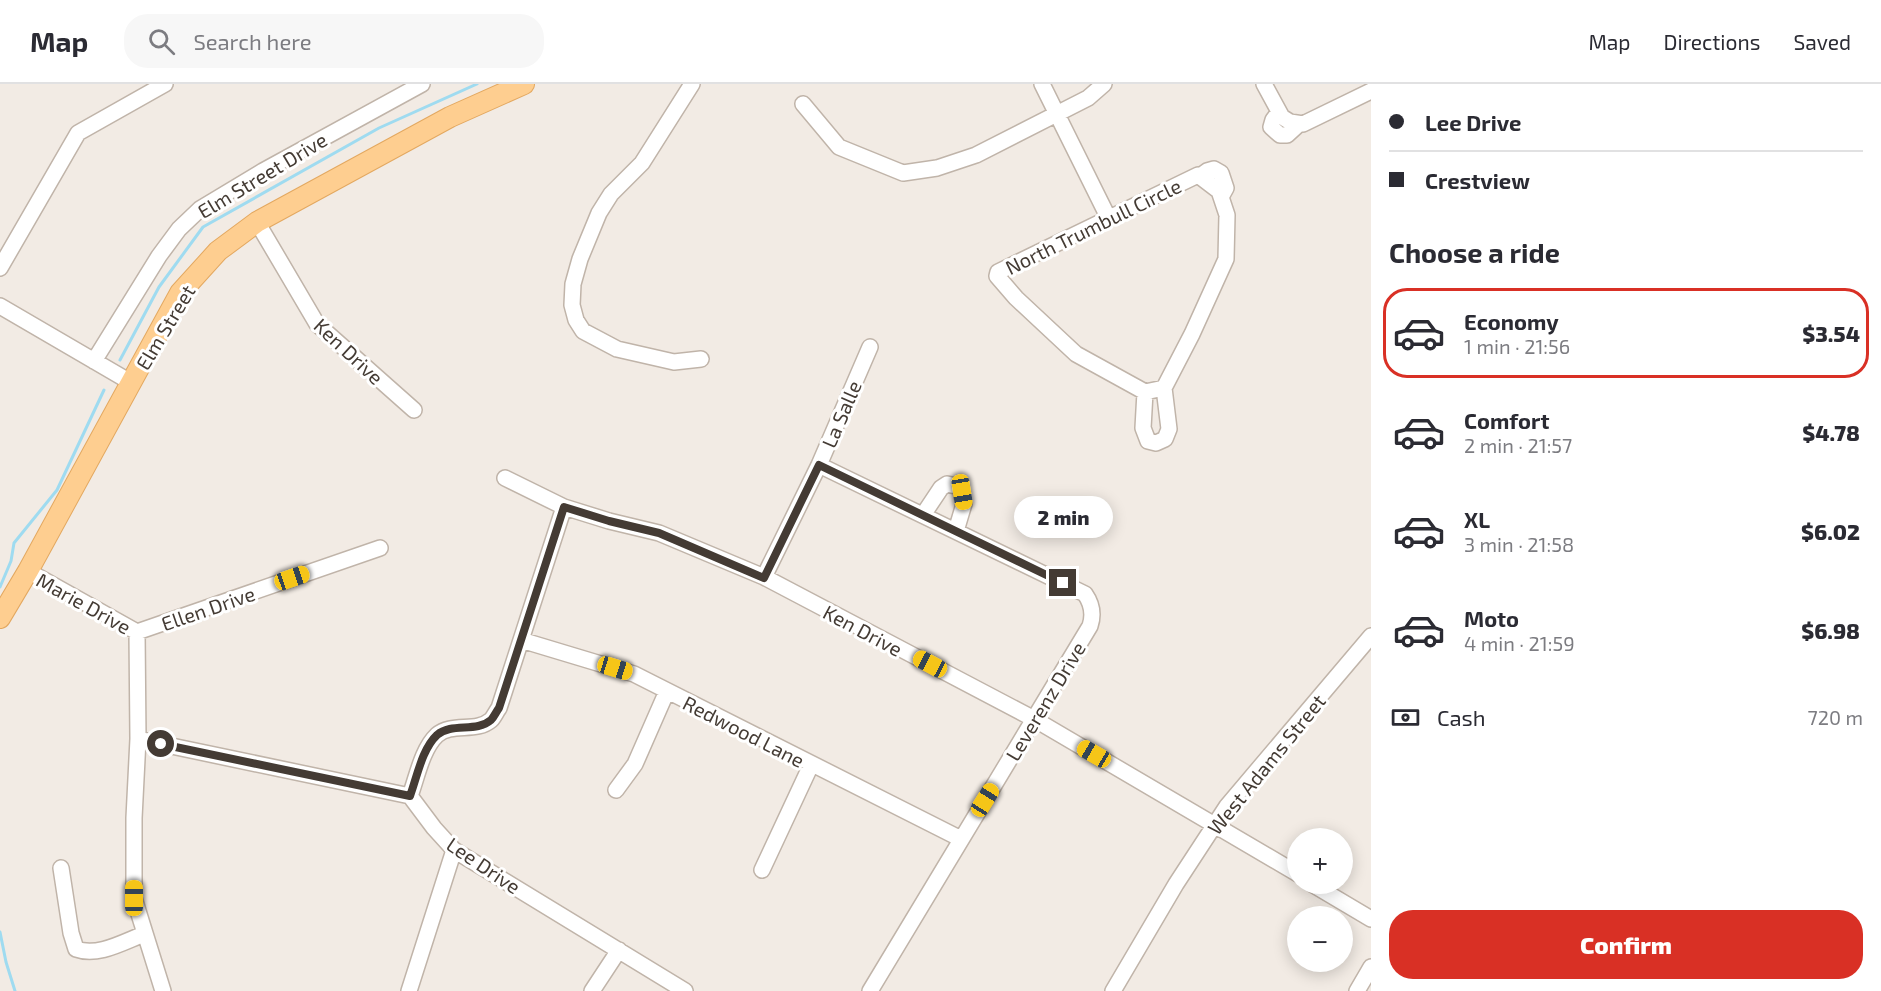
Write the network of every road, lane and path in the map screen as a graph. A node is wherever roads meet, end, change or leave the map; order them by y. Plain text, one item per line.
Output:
1 (165, 84) edge
2 (422, 84) edge
3 (524, 84) edge
4 (692, 84) edge
5 (1042, 84) edge
6 (1104, 84) edge
7 (1264, 84) edge
8 (1371, 91) edge
9 (803, 104) dead end
10 (1057, 114) junction
11 (1108, 217) junction
12 (257, 222) junction
13 (0, 268) edge
14 (0, 306) edge
15 (870, 347) dead end
16 (701, 359) dead end
17 (94, 361) junction
18 (132, 383) junction
19 (1164, 388) junction
20 (1145, 392) junction
21 (414, 410) dead end
22 (819, 465) junction
23 (505, 478) dead end
24 (564, 507) junction
25 (923, 515) junction
26 (956, 531) junction
27 (380, 548) dead end
28 (28, 571) junction
29 (764, 578) junction
30 (0, 618) edge
31 (137, 632) junction
32 (1371, 636) edge
33 (521, 640) junction
34 (667, 691) junction
35 (1034, 719) junction
36 (138, 740) junction
37 (811, 765) junction
38 (616, 790) dead end
39 (410, 796) junction
40 (1215, 824) junction
41 (961, 839) junction
42 (454, 850) junction
43 (1287, 867) edge
44 (61, 868) dead end
45 (762, 870) dead end
46 (1329, 894) edge
47 (1371, 919) edge
48 (144, 934) junction
49 (619, 950) junction
50 (1371, 967) edge
51 (163, 991) edge
52 (409, 991) edge
53 (592, 991) edge
54 (685, 991) edge
55 (870, 991) edge
56 (1113, 991) edge
57 (1357, 991) edge

1 - 13 street
2 - 17 street, Elm Street Drive
3 - 12 main road, Elm Street
4 - 16 street
5 - 10 street
6 - 10 street
7 - 8 street
9 - 10 street
10 - 11 street
11 - 19 street, North Trumbull Circle
11 - 20 street, North Trumbull Circle
12 - 18 main road, Elm Street
12 - 21 street, Ken Drive
14 - 17 street
15 - 22 street, La Salle
17 - 18 street
18 - 28 main road, Elm Street
19 - 20 street
19 - 20 street
22 - 25 street
22 - 29 street, La Salle
23 - 24 street, Ken Drive
24 - 29 street, Ken Drive
24 - 33 street
25 - 26 street
25 - 26 street
26 - 35 street, Leverenz Drive
27 - 31 street, Ellen Drive
28 - 30 main road, Elm Street
28 - 31 street, Marie Drive
29 - 35 street, Ken Drive
31 - 36 street, Marie Drive
32 - 40 street, West Adams Street
33 - 34 street, Redwood Lane
33 - 39 street
34 - 37 street, Redwood Lane
34 - 38 street
35 - 40 street, Ken Drive
35 - 41 street, Leverenz Drive
36 - 39 street
36 - 48 street, Marie Drive
37 - 41 street, Redwood Lane
37 - 45 street
39 - 42 street, Lee Drive
40 - 43 street, Ken Drive
40 - 56 street, West Adams Street
41 - 55 street, Leverenz Drive
42 - 49 street, Lee Drive
42 - 52 street
44 - 48 street
46 - 47 street
48 - 51 street, Marie Drive
49 - 53 street
49 - 54 street, Lee Drive
50 - 57 street

